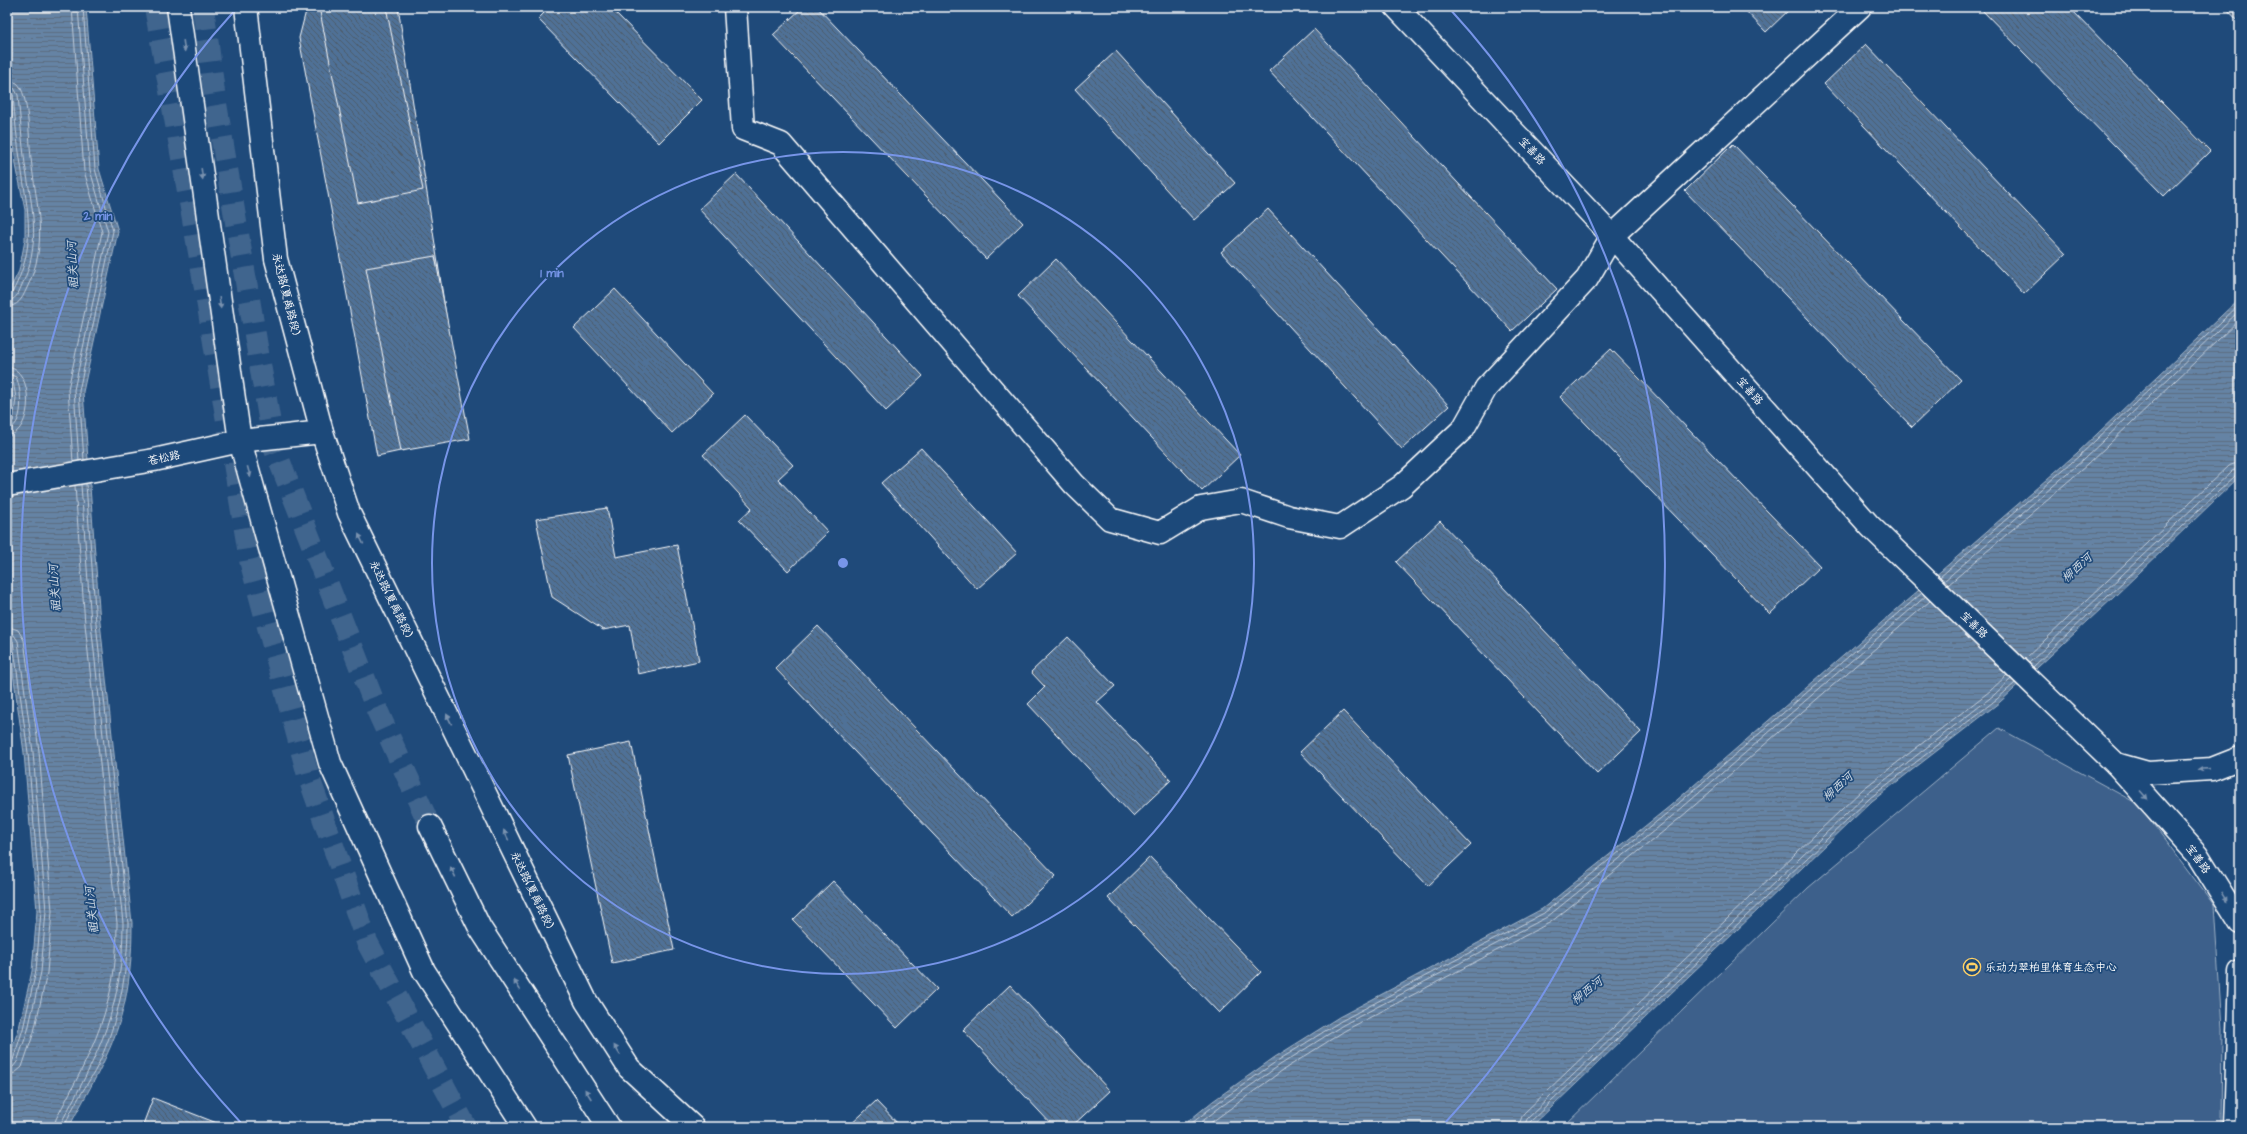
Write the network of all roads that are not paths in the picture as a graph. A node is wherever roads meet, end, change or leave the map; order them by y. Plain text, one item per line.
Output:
1 (178, 7) edge
2 (246, 7) edge
3 (735, 7) edge
4 (1396, 7) edge
5 (1860, 7) edge
6 (1612, 236) junction
7 (322, 432) junction
8 (240, 441) junction
9 (7, 485) edge
10 (2240, 758) edge
11 (2116, 764) junction
12 (430, 826) tunnel mouth
13 (2240, 923) edge
14 (2240, 972) edge
15 (629, 1068) junction
16 (525, 1127) edge
17 (609, 1127) edge
18 (677, 1127) edge
19 (693, 1127) edge
20 (2235, 1127) edge

1 -> 8 main road
2 - 7 main road, 永达路(夏禹路段)
3 - 6 main road
4 - 6 main road, 宝善路
5 - 6 main road
6 - 11 main road, 宝善路
7 - 8 main road, 苍松路
15 -> 7 main road, 永达路(夏禹路段)
8 - 9 main road, 苍松路
8 -> 16 main road
10 -> 11 main road
11 -> 13 main road, 宝善路
17 -> 12 main road
14 - 20 main road
15 - 18 main road
15 - 19 main road, 永达路(夏禹路段)

